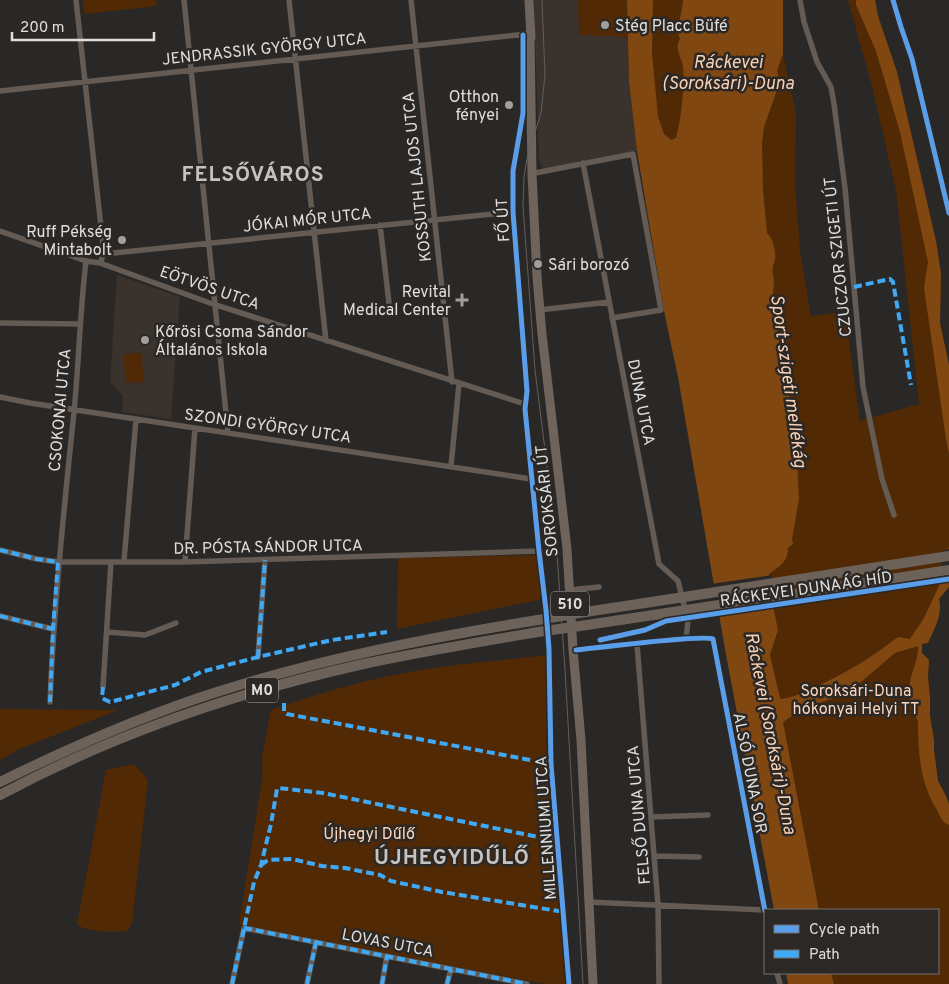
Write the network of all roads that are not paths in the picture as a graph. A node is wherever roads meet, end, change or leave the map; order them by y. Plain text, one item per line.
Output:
1 (76, 0) edge
2 (184, 0) edge
3 (290, 0) edge
4 (411, 0) edge
5 (529, 0) edge
6 (800, 0) edge
7 (893, 0) edge
8 (526, 34) junction
9 (416, 47) junction
10 (296, 58) junction
11 (192, 70) junction
12 (85, 81) junction
13 (0, 91) edge
14 (583, 164) junction
15 (535, 173) junction
16 (513, 212) junction
17 (949, 213) edge
18 (435, 219) junction
19 (380, 225) junction
20 (535, 226) junction
21 (0, 231) edge
22 (315, 232) junction
23 (209, 243) junction
24 (104, 254) junction
25 (86, 261) junction
26 (100, 264) junction
27 (609, 302) junction
28 (389, 303) dead end
29 (216, 305) junction
30 (539, 310) junction
31 (612, 318) junction
32 (0, 323) edge
33 (80, 324) junction
34 (326, 341) junction
35 (452, 382) junction
36 (459, 384) junction
37 (0, 397) edge
38 (525, 404) junction
39 (74, 410) junction
40 (136, 419) junction
41 (194, 428) junction
42 (228, 433) junction
43 (451, 466) junction
44 (531, 479) junction
45 (894, 515) dead end
46 (0, 550) edge
47 (539, 551) junction
48 (949, 556) edge
49 (266, 560) junction
50 (58, 562) junction
51 (111, 562) junction
52 (124, 562) junction
53 (185, 562) junction
54 (949, 570) edge
55 (600, 588) dead end
56 (569, 590) junction
57 (0, 616) edge
58 (176, 623) dead end
59 (53, 629) junction
60 (107, 632) junction
61 (686, 638) junction
62 (637, 644) junction
63 (573, 650) junction
64 (258, 656) dead end
65 (103, 687) dead end
66 (50, 702) dead end
67 (0, 782) edge
68 (0, 796) edge
69 (708, 815) dead end
70 (652, 817) junction
71 (655, 856) junction
72 (699, 857) dead end
73 (588, 902) junction
74 (658, 905) junction
75 (765, 909) edge
76 (764, 910) edge
77 (316, 942) junction
78 (387, 956) junction
79 (451, 969) junction
80 (513, 983) edge
81 (232, 984) edge
82 (306, 984) edge
83 (382, 984) edge
84 (447, 984) edge
85 (527, 984) edge
86 (569, 984) edge
87 (593, 984) edge
88 (659, 984) edge

1 - 12 street
2 - 11 street
3 - 10 street
4 - 9 street, KOSSUTH LAJOS UTCA
5 - 8 main road, FŐ ÚT / 510
6 - 45 street, CZUCZOR SZIGETI ÚT
7 - 17 street
8 - 9 street, JENDRASSIK GYÖRGY UTCA
8 - 15 main road, FŐ ÚT / 510
8 - 16 street, FŐ ÚT
8 - 20 main road, FŐ ÚT / 510
9 - 10 street, JENDRASSIK GYÖRGY UTCA
9 - 18 street, KOSSUTH LAJOS UTCA
10 - 11 street, JENDRASSIK GYÖRGY UTCA
10 - 22 street
11 - 12 street, JENDRASSIK GYÖRGY UTCA
11 - 23 street
12 - 13 street, JENDRASSIK GYÖRGY UTCA
12 - 24 street
14 - 15 street
14 - 27 street, DUNA UTCA
14 - 31 street
15 - 20 main road, FŐ ÚT / 510
16 - 18 street, JÓKAI MÓR UTCA
16 - 38 street, FŐ ÚT
18 - 19 street, JÓKAI MÓR UTCA
18 - 35 street, KOSSUTH LAJOS UTCA
19 - 22 street, JÓKAI MÓR UTCA
19 - 28 street
20 - 30 main road, SOROKSÁRI ÚT / 510
21 - 25 street, EÖTVÖS UTCA
22 - 23 street, JÓKAI MÓR UTCA
22 - 34 street
23 - 24 street, JÓKAI MÓR UTCA
23 - 29 street
24 - 26 street
25 - 26 street, EÖTVÖS UTCA
25 - 33 street, CSOKONAI UTCA
26 - 29 street, EÖTVÖS UTCA
27 - 30 street
27 - 31 street, DUNA UTCA
29 - 34 street, EÖTVÖS UTCA
29 - 42 street
30 - 56 main road, SOROKSÁRI ÚT / 510
31 - 61 street, DUNA UTCA
32 - 33 street
33 - 39 street, CSOKONAI UTCA
34 - 35 street, EÖTVÖS UTCA
35 - 36 street, EÖTVÖS UTCA
36 - 38 street, EÖTVÖS UTCA
36 - 43 street
37 - 39 street, SZONDI GYÖRGY UTCA
38 - 44 street, FŐ ÚT
39 - 40 street, SZONDI GYÖRGY UTCA
39 - 50 street, CSOKONAI UTCA
40 - 41 street, SZONDI GYÖRGY UTCA
40 - 52 street
41 - 42 street, SZONDI GYÖRGY UTCA
41 - 53 street
42 - 43 street, SZONDI GYÖRGY UTCA
43 - 44 street, SZONDI GYÖRGY UTCA
44 - 47 street, MILLENNIUMI UTCA
46 - 50 street, DR. PÓSTA SÁNDOR UTCA
47 - 49 street, DR. PÓSTA SÁNDOR UTCA
47 - 86 street, MILLENNIUMI UTCA
48 - 67 highway, RÁCKEVEI DUNAÁG HÍD / M0, bridge
49 - 53 street, DR. PÓSTA SÁNDOR UTCA
49 - 64 street
50 - 51 street, DR. PÓSTA SÁNDOR UTCA
50 - 59 street, CSOKONAI UTCA
51 - 52 street, DR. PÓSTA SÁNDOR UTCA
51 - 60 street
52 - 53 street, DR. PÓSTA SÁNDOR UTCA
54 - 68 highway, RÁCKEVEI DUNAÁG HÍD / M0, bridge
55 - 56 street
56 - 63 main road, SOROKSÁRI ÚT / 510
57 - 59 street
58 - 60 street
59 - 66 street, CSOKONAI UTCA
60 - 65 street
61 - 62 street
61 - 75 street, ALSÓ DUNA SOR
62 - 63 street
62 - 70 street, FELSŐ DUNA UTCA
63 - 73 main road, SOROKSÁRI ÚT / 510
69 - 70 street
70 - 71 street, FELSŐ DUNA UTCA
71 - 72 street
71 - 74 street, FELSŐ DUNA UTCA
73 - 74 street
73 - 87 main road, SOROKSÁRI ÚT / 510
74 - 76 street
74 - 88 street, FELSŐ DUNA UTCA
77 - 78 street, LOVAS UTCA
77 - 81 street, LOVAS UTCA
77 - 82 street
78 - 79 street, LOVAS UTCA
78 - 83 street
79 - 80 street, LOVAS UTCA
79 - 84 street
80 - 85 street, LOVAS UTCA

